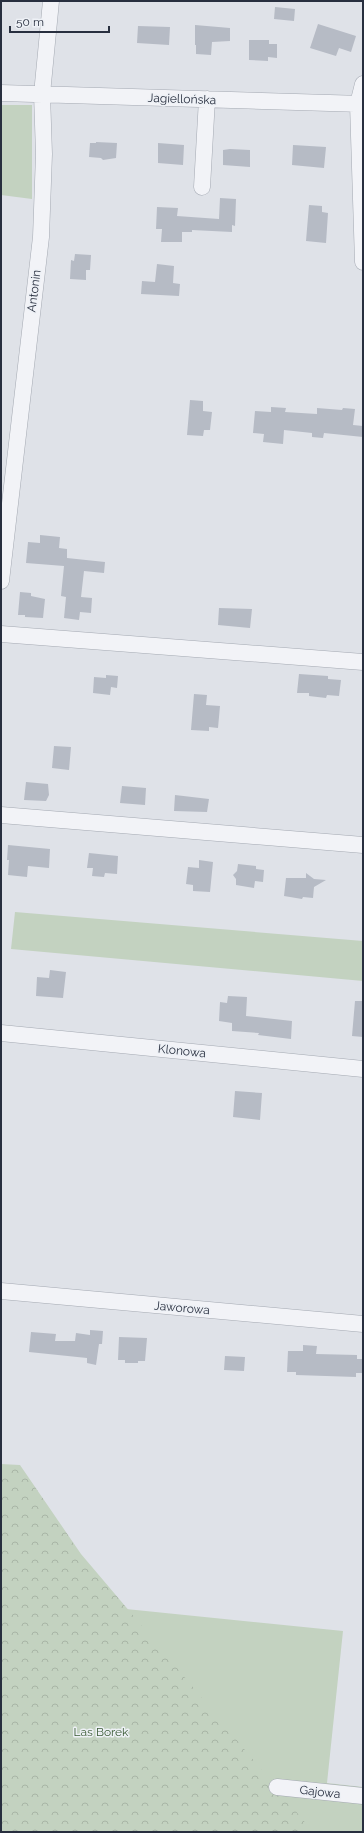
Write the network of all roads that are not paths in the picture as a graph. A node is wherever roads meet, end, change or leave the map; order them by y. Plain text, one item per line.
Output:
1 (51, 1) edge
2 (363, 84) edge
3 (1, 93) edge
4 (42, 94) junction
5 (206, 100) junction
6 (361, 104) edge
7 (202, 188) dead end
8 (363, 262) edge
9 (1, 581) edge
10 (1, 634) edge
11 (363, 662) edge
12 (1, 815) edge
13 (363, 845) edge
14 (1, 1033) edge
15 (363, 1069) edge
16 (1, 1291) edge
17 (363, 1324) edge
18 (277, 1787) dead end
19 (363, 1796) edge

1 - 4 street, Antonin
2 - 6 street
3 - 4 street, Jagiellońska
4 - 5 street, Jagiellońska
4 - 9 street, Antonin
5 - 6 street, Jagiellońska
5 - 7 street
6 - 8 street
10 - 11 street
12 - 13 street
14 - 15 street, Klonowa
16 - 17 street, Jaworowa
18 - 19 street, Gajowa

